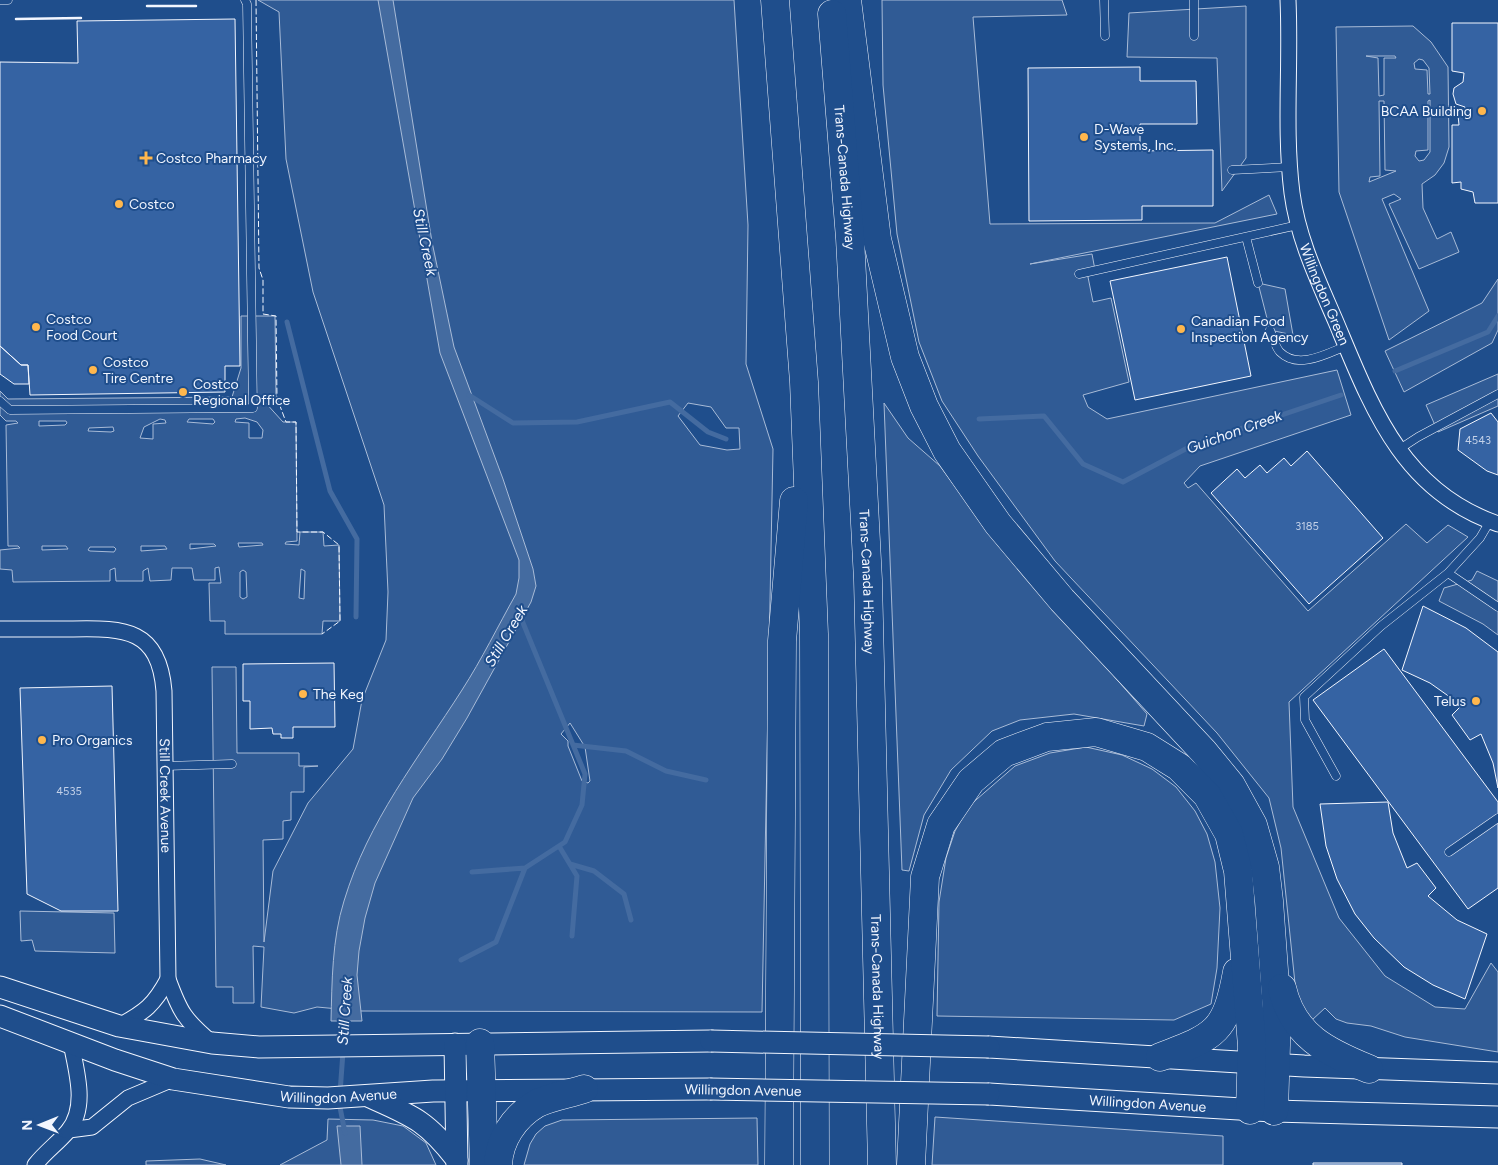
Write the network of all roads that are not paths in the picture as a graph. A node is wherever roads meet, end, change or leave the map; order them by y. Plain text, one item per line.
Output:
1 (0, 0) edge
2 (8, 0) edge
3 (245, 0) edge
4 (775, 0) edge
5 (831, 0) edge
6 (847, 0) edge
7 (1104, 0) edge
8 (1194, 0) edge
9 (1288, 0) edge
10 (1105, 36) dead end
11 (1194, 36) dead end
12 (1290, 167) junction
13 (1232, 170) dead end
14 (1298, 225) junction
15 (1246, 237) junction
16 (1079, 274) dead end
17 (1258, 283) dead end
18 (1270, 330) dead end
19 (1346, 346) junction
20 (804, 382) junction
21 (1498, 394) edge
22 (0, 400) edge
23 (1398, 450) junction
24 (1494, 523) edge
25 (1448, 573) junction
26 (1498, 607) edge
27 (0, 629) edge
28 (232, 764) dead end
29 (165, 766) junction
30 (1336, 776) dead end
31 (1498, 818) edge
32 (1449, 852) dead end
33 (1243, 936) junction
34 (1272, 944) junction
35 (168, 978) junction
36 (0, 987) edge
37 (0, 1016) edge
38 (119, 1026) junction
39 (71, 1043) junction
40 (212, 1043) junction
41 (468, 1043) junction
42 (1160, 1057) junction
43 (1264, 1064) junction
44 (1369, 1069) junction
45 (1498, 1074) edge
46 (173, 1079) junction
47 (584, 1089) junction
48 (483, 1090) junction
49 (455, 1091) junction
50 (366, 1096) junction
51 (1262, 1111) junction
52 (1498, 1117) edge
53 (69, 1130) junction
54 (457, 1162) edge
55 (35, 1165) edge
56 (484, 1165) edge
57 (498, 1165) edge
58 (779, 1165) edge
59 (814, 1165) edge
60 (882, 1165) edge
61 (911, 1165) edge

1 - 2 lane
3 - 22 lane
4 - 20 highway
5 - 60 highway, Trans-Canada Highway
6 - 34 highway
7 - 10 lane
8 - 11 lane
9 - 12 street, Willingdon Green
12 - 13 lane
12 - 14 street, Willingdon Green
14 - 15 lane
14 - 19 street, Willingdon Green
15 - 16 lane
15 - 17 lane
18 - 19 lane
19 - 23 street, Willingdon Green
20 - 58 highway
20 - 59 highway
21 - 23 lane
23 - 24 street, Willingdon Green
24 - 25 lane
25 - 26 lane
25 - 30 lane
27 - 29 street, Still Creek Avenue
28 - 29 lane
29 - 35 street, Still Creek Avenue
31 - 32 lane
33 - 42 highway
33 - 43 highway
33 - 61 highway
34 - 43 highway
34 - 44 highway
35 - 38 street, Still Creek Avenue
35 - 40 street, Still Creek Avenue
36 - 38 main road
37 - 39 main road, Willingdon Avenue
38 - 40 main road
39 - 46 main road, Willingdon Avenue
39 - 53 street
40 - 41 main road
41 - 42 main road, bridge
41 - 48 highway
41 - 49 main road
42 - 43 main road
43 - 44 main road
43 - 51 highway
44 - 45 main road
46 - 50 main road, Willingdon Avenue
46 - 53 street
47 - 48 main road, Willingdon Avenue
47 - 51 main road, Willingdon Avenue, bridge
47 - 57 highway
48 - 49 main road, Willingdon Avenue
48 - 56 highway
49 - 50 main road, Willingdon Avenue
49 - 54 main road
50 - 54 main road
51 - 52 main road, Willingdon Avenue
53 - 55 street

